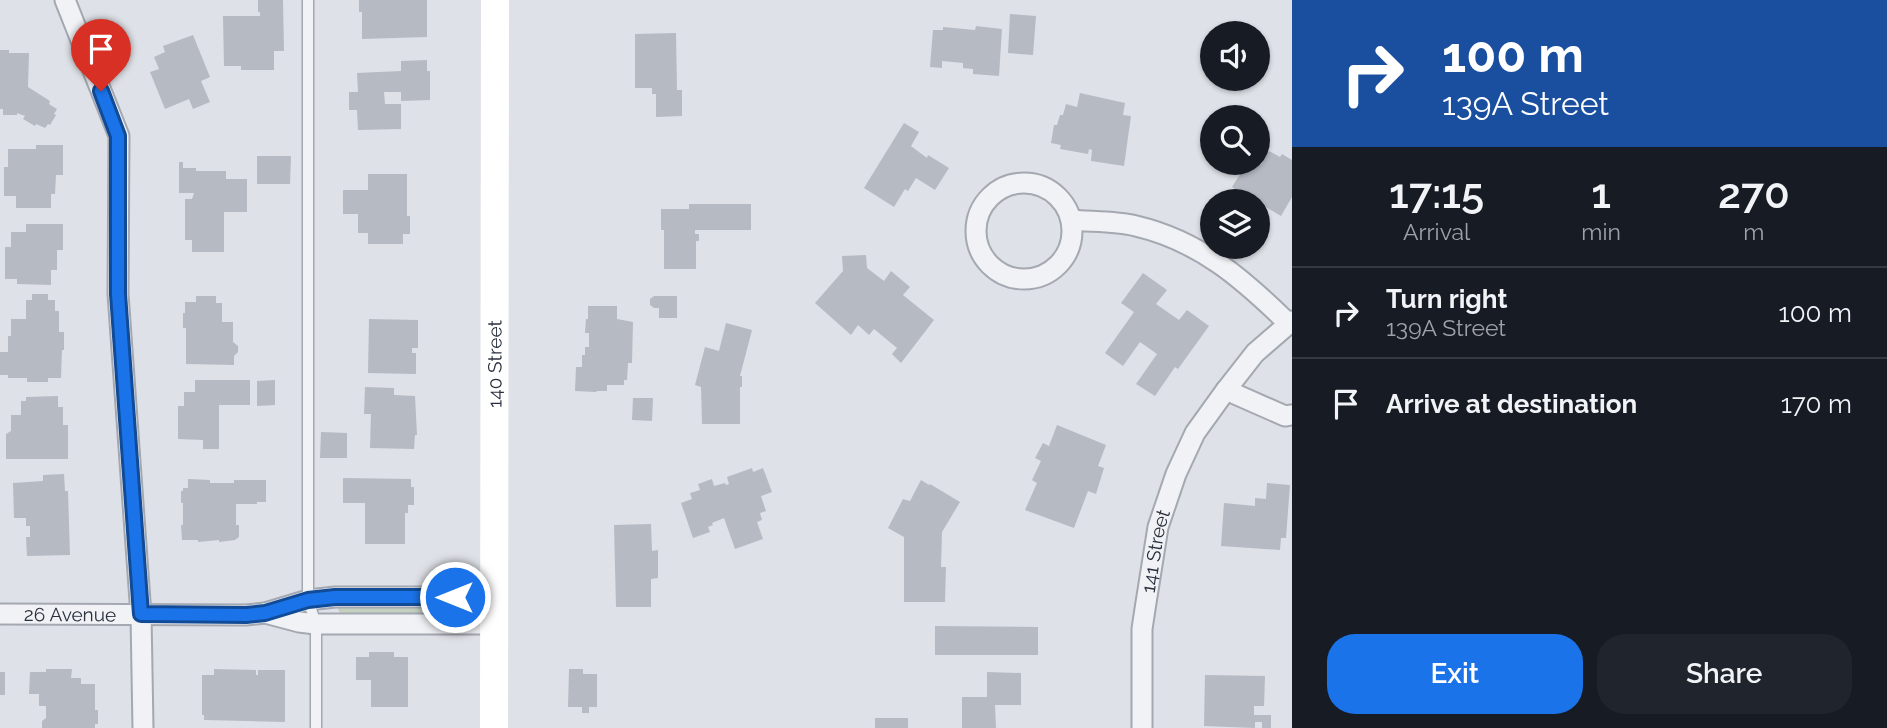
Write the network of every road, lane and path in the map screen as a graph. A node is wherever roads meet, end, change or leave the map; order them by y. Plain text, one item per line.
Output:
1 (65, 0) edge
2 (308, 0) edge
3 (495, 0) edge
4 (1071, 220) junction
5 (1290, 322) edge
6 (1226, 390) junction
7 (1292, 415) edge
8 (308, 600) junction
9 (495, 610) junction
10 (265, 613) junction
11 (0, 614) edge
12 (141, 614) junction
13 (316, 624) junction
14 (143, 728) edge
15 (316, 728) edge
16 (494, 728) edge
17 (1142, 728) edge

1 - 12 street
2 - 8 lane
3 - 9 main road, 140 Street
4 - 4 street
4 - 5 street
5 - 6 street, 141 Street
6 - 7 street
6 - 17 street, 141 Street
8 - 9 street, 26 Avenue
8 - 10 street, 26 Avenue
8 - 13 lane
9 - 13 street, 26 Avenue
9 - 16 main road, 140 Street
10 - 12 street, 26 Avenue
10 - 13 street, 26 Avenue
11 - 12 street, 26 Avenue
12 - 14 street
13 - 15 lane

